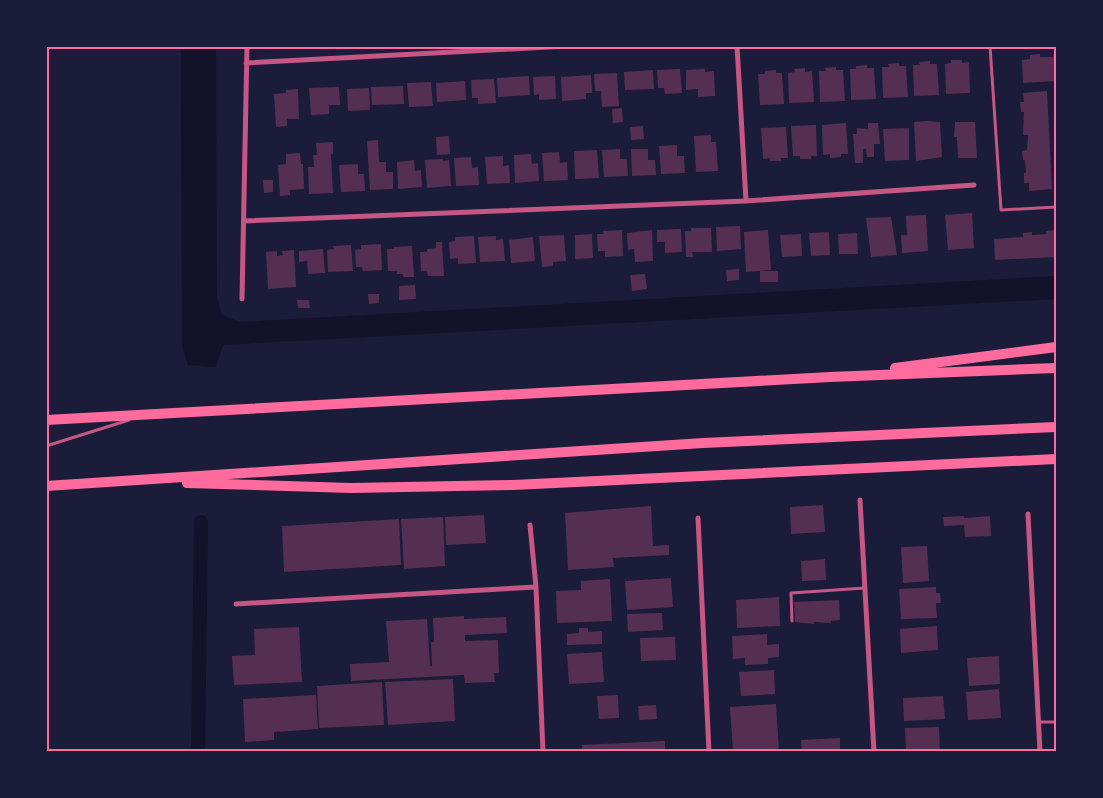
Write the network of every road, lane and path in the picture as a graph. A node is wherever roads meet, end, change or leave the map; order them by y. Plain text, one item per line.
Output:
1 (247, 46) edge
2 (567, 46) edge
3 (737, 46) edge
4 (990, 46) edge
5 (246, 63) junction
6 (974, 185) dead end
7 (746, 201) junction
8 (1056, 207) edge
9 (244, 221) junction
10 (242, 299) dead end
11 (1056, 346) edge
12 (1056, 368) edge
13 (830, 377) junction
14 (148, 414) junction
15 (46, 420) edge
16 (1056, 427) edge
17 (46, 446) edge
18 (1056, 459) edge
19 (118, 482) junction
20 (46, 486) edge
21 (860, 500) dead end
22 (1028, 514) dead end
23 (698, 518) dead end
24 (530, 525) dead end
25 (536, 587) junction
26 (865, 588) junction
27 (236, 604) dead end
28 (792, 621) dead end
29 (1039, 723) junction
30 (1056, 723) edge
31 (543, 752) edge
32 (709, 752) edge
33 (874, 752) edge
34 (1040, 752) edge

1 - 5 street
2 - 5 street
3 - 7 street
4 - 8 lane
5 - 9 street
6 - 7 street
7 - 9 street
9 - 10 street
11 - 13 highway
12 - 13 highway
13 - 14 highway
14 - 15 highway
14 - 17 lane
16 - 19 highway
18 - 19 highway
19 - 20 highway
21 - 26 street
22 - 29 street
23 - 32 street
24 - 25 street
25 - 27 street
25 - 31 street
26 - 28 lane
26 - 33 street
29 - 30 lane
29 - 34 street

